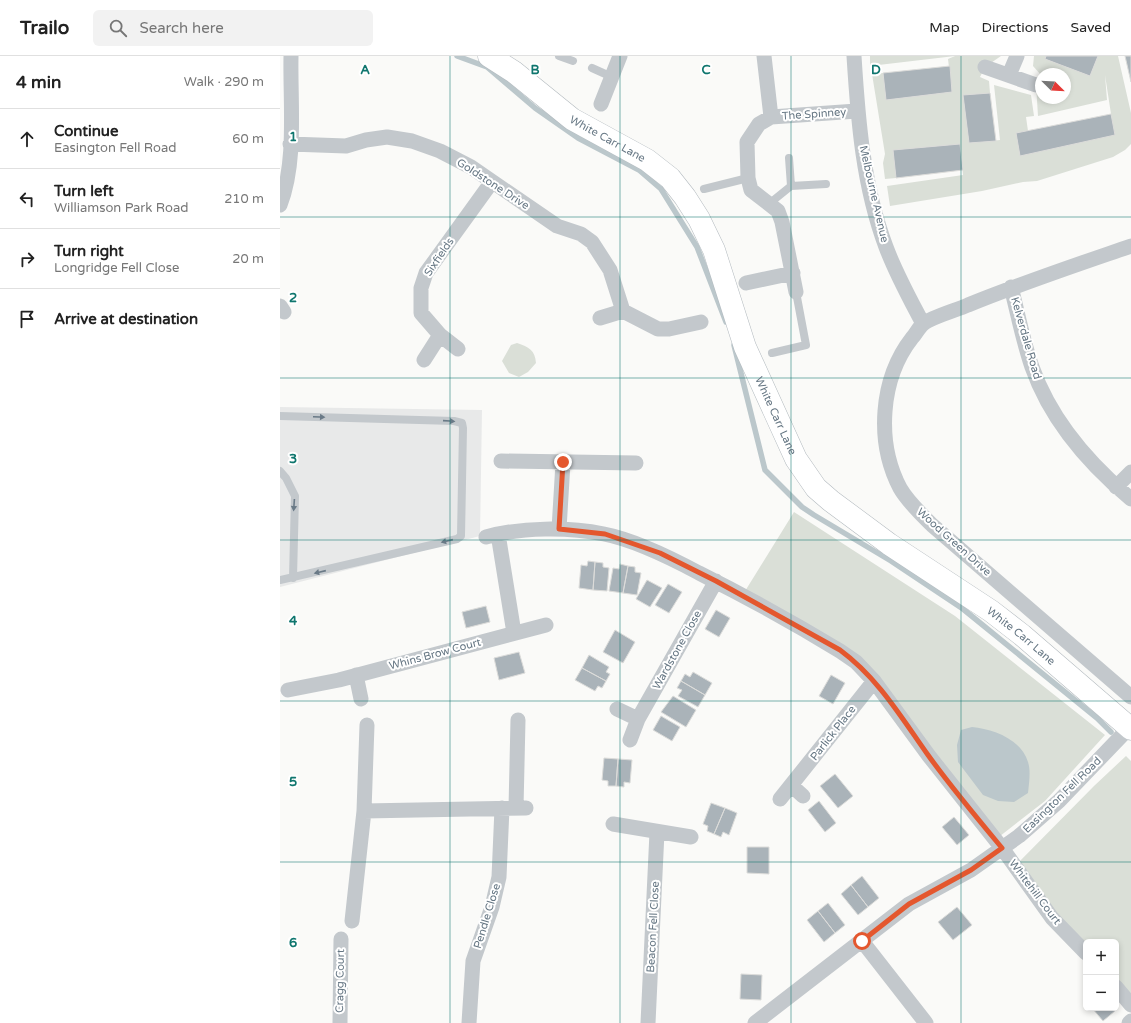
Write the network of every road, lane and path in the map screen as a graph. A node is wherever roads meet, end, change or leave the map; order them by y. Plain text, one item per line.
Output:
1 (291, 56) edge
2 (489, 56) edge
3 (560, 56) edge
4 (620, 56) edge
5 (764, 56) edge
6 (854, 56) edge
7 (1017, 56) edge
8 (573, 61) dead end
9 (985, 67) dead end
10 (592, 68) dead end
11 (1009, 75) junction
12 (612, 77) junction
13 (1035, 86) edge
14 (286, 99) edge
15 (601, 104) dead end
16 (857, 111) junction
17 (771, 117) junction
18 (290, 144) junction
19 (789, 158) dead end
20 (748, 178) junction
21 (491, 183) junction
22 (826, 184) dead end
23 (790, 186) junction
24 (704, 189) dead end
25 (770, 204) junction
26 (280, 206) edge
27 (1131, 246) edge
28 (793, 273) junction
29 (746, 284) dead end
30 (1011, 287) junction
31 (796, 292) joint
32 (623, 311) junction
33 (600, 318) dead end
34 (701, 322) dead end
35 (923, 324) junction
36 (440, 335) junction
37 (458, 349) dead end
38 (772, 353) dead end
39 (424, 360) dead end
40 (280, 416) edge
41 (501, 461) dead end
42 (563, 462) junction
43 (636, 464) dead end
44 (280, 471) edge
45 (1131, 472) edge
46 (1116, 487) junction
47 (1131, 499) edge
48 (559, 529) junction
49 (293, 578) junction
50 (280, 580) edge
51 (716, 581) junction
52 (546, 625) dead end
53 (514, 633) junction
54 (356, 675) junction
55 (874, 681) junction
56 (288, 690) dead end
57 (1131, 697) edge
58 (361, 700) dead end
59 (617, 709) dead end
60 (638, 719) junction
61 (518, 720) dead end
62 (367, 725) dead end
63 (1130, 728) edge
64 (630, 740) dead end
65 (792, 786) junction
66 (804, 796) dead end
67 (780, 799) dead end
68 (515, 808) junction
69 (364, 810) junction
70 (613, 824) dead end
71 (657, 832) junction
72 (691, 837) dead end
73 (1002, 848) junction
74 (352, 921) dead end
75 (341, 939) dead end
76 (862, 941) junction
77 (1083, 950) edge
78 (1119, 990) edge
79 (1131, 1004) edge
80 (340, 1023) edge
81 (469, 1023) edge
82 (648, 1023) edge
83 (754, 1023) edge
84 (926, 1023) edge

1 - 14 street
2 - 63 street, White Carr Lane
3 - 8 lane
4 - 12 street
5 - 17 street, The Spinney
6 - 16 street, Melbourne Avenue
7 - 11 street
9 - 11 street
10 - 12 lane
11 - 13 street
12 - 15 street
14 - 18 street
16 - 17 street, The Spinney
16 - 35 street, Melbourne Avenue
17 - 20 street, The Spinney
18 - 21 street, Goldstone Drive
18 - 26 street
19 - 23 lane
20 - 24 lane
20 - 25 street, The Spinney
21 - 32 street, Goldstone Drive
21 - 36 street, Sixfields
22 - 23 lane
23 - 25 lane
25 - 28 street, The Spinney
27 - 30 street
28 - 29 street
28 - 31 street, The Spinney
30 - 35 street
30 - 46 street, Kelverdale Road
31 - 38 lane
32 - 33 street
32 - 34 street
35 - 57 street, Wood Green Drive
36 - 37 street, Sixfields
36 - 39 street
40 -> 49 lane
41 - 42 street
42 - 43 street
42 - 48 street
44 -> 49 lane
45 - 46 street
46 - 47 street, Kelverdale Road
48 - 51 street, Whitehill Court
48 - 53 street, Whitehill Court
49 - 50 lane
51 - 55 street, Whitehill Court
51 - 60 street, Wardstone Close
52 - 53 street, Whins Brow Court
53 - 54 street, Whins Brow Court
54 - 56 street, Whins Brow Court
54 - 58 street
55 - 65 street, Parlick Place
55 - 73 street, Whitehill Court
59 - 60 street
60 - 64 street, Wardstone Close
61 - 68 street, Pendle Close
62 - 69 street
63 - 73 street, Easington Fell Road
65 - 66 street
65 - 67 street, Parlick Place
68 - 69 street
68 - 81 street, Pendle Close
69 - 74 street
70 - 71 street
71 - 72 street
71 - 82 street, Beacon Fell Close
73 - 76 street, Easington Fell Road
73 - 77 street, Whitehill Court
75 - 80 street, Cragg Court
76 - 83 street, Easington Fell Road
76 - 84 street
78 - 79 street

